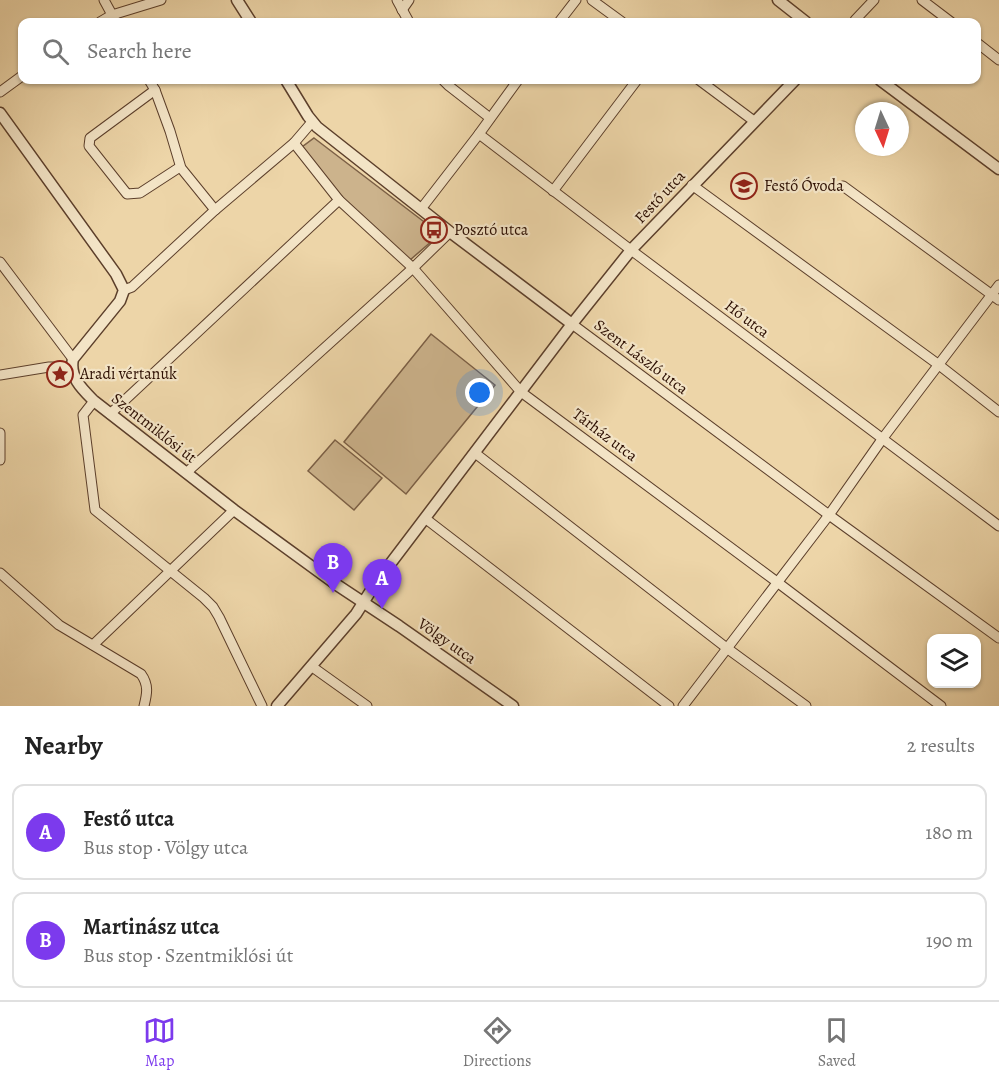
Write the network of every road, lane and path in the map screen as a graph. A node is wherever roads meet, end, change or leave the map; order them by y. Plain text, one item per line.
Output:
1 (104, 0) edge
2 (161, 0) edge
3 (237, 0) edge
4 (397, 0) edge
5 (409, 0) edge
6 (576, 0) edge
7 (592, 0) edge
8 (778, 0) edge
9 (874, 0) edge
10 (922, 0) edge
11 (402, 10) junction
12 (113, 18) edge
13 (116, 18) edge
14 (248, 18) edge
15 (407, 18) edge
16 (562, 18) edge
17 (617, 18) edge
18 (801, 18) edge
19 (857, 18) edge
20 (946, 18) edge
21 (981, 46) edge
22 (999, 60) edge
23 (18, 79) edge
24 (151, 84) edge
25 (288, 84) edge
26 (447, 84) edge
27 (515, 84) edge
28 (634, 84) edge
29 (704, 84) edge
30 (791, 84) edge
31 (885, 84) edge
32 (155, 90) junction
33 (0, 92) edge
34 (0, 114) edge
35 (490, 118) junction
36 (754, 121) junction
37 (312, 122) junction
38 (478, 134) junction
39 (294, 143) junction
40 (180, 166) junction
41 (999, 169) edge
42 (692, 185) junction
43 (843, 186) dead end
44 (553, 191) junction
45 (339, 200) junction
46 (421, 209) junction
47 (215, 210) junction
48 (450, 232) junction
49 (631, 250) junction
50 (0, 262) edge
51 (412, 268) junction
52 (999, 285) edge
53 (124, 291) junction
54 (995, 297) edge
55 (572, 324) junction
56 (72, 363) junction
57 (939, 365) junction
58 (0, 375) edge
59 (521, 392) junction
60 (94, 401) junction
61 (999, 412) edge
62 (110, 414) junction
63 (0, 433) edge
64 (882, 438) junction
65 (475, 453) junction
66 (0, 460) edge
67 (186, 472) junction
68 (234, 510) junction
69 (829, 515) junction
70 (426, 519) junction
71 (999, 526) edge
72 (170, 572) junction
73 (0, 573) edge
74 (777, 582) junction
75 (363, 602) junction
76 (999, 638) edge
77 (93, 645) junction
78 (728, 649) junction
79 (311, 666) junction
80 (144, 706) edge
81 (262, 706) edge
82 (277, 706) edge
83 (367, 706) edge
84 (513, 706) edge
85 (669, 706) edge
86 (683, 706) edge
87 (806, 706) edge
88 (941, 706) edge

1 - 12 street
2 - 13 street
3 - 14 street
4 - 11 street
5 - 11 street
6 - 16 street
7 - 17 street
8 - 18 street
9 - 19 street
10 - 20 street
11 - 15 street
21 - 22 street
23 - 33 street
24 - 32 street
25 - 37 street, Szent László utca
26 - 35 street
27 - 35 street
28 - 44 street
29 - 36 street
30 - 36 street, Festő utca
31 - 41 street
32 - 40 street
32 - 40 street
34 - 53 street
35 - 38 street
36 - 42 street, Festő utca
37 - 39 street
37 - 46 street, Szent László utca
38 - 44 street, Hő utca
38 - 46 street
39 - 45 street, Tárház utca
39 - 47 street
40 - 47 street
42 - 49 street, Festő utca
42 - 57 street
43 - 54 street
44 - 49 street, Hő utca
45 - 51 street, Tárház utca
45 - 62 street
46 - 48 street, Szent László utca
47 - 53 street
48 - 51 street
48 - 55 street, Szent László utca
49 - 55 street, Festő utca
49 - 64 street, Hő utca
50 - 56 street
51 - 59 street, Tárház utca
51 - 67 street
52 - 54 street
53 - 56 street
54 - 57 street
55 - 59 street, Festő utca
55 - 69 street, Szent László utca
56 - 58 street
56 - 60 street, Szentmiklósi út
57 - 61 street
57 - 64 street
59 - 65 street, Festő utca
59 - 74 street, Tárház utca
60 - 62 street, Szentmiklósi út
60 - 72 street
62 - 67 street, Szentmiklósi út
63 - 66 street
64 - 69 street
64 - 71 street, Hő utca
65 - 70 street, Festő utca
65 - 78 street
67 - 68 street, Szentmiklósi út
68 - 72 street
68 - 75 street, Szentmiklósi út
69 - 74 street
69 - 76 street, Szent László utca
70 - 75 street, Festő utca
70 - 85 street
72 - 77 street
72 - 81 street
73 - 77 street
74 - 78 street
74 - 88 street, Tárház utca
75 - 79 street, Festő utca
75 - 84 street, Völgy utca
77 - 80 street
78 - 86 street
78 - 87 street
79 - 82 street, Festő utca
79 - 83 street

